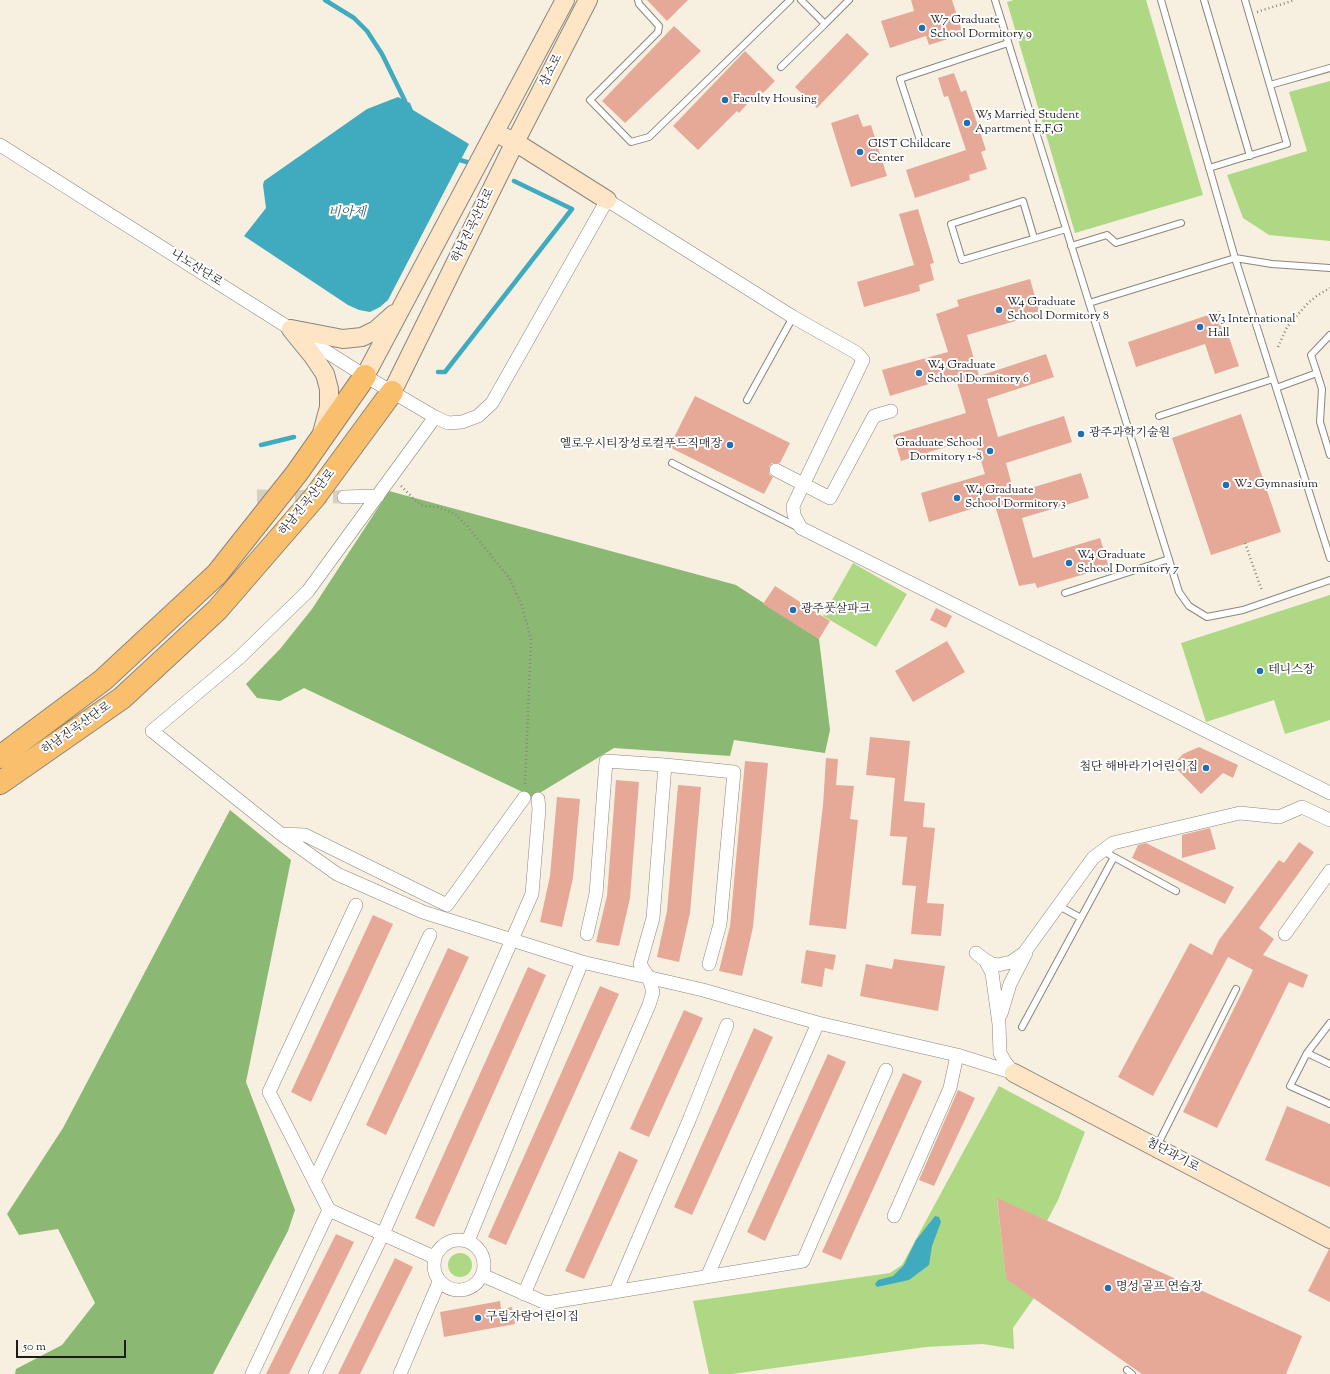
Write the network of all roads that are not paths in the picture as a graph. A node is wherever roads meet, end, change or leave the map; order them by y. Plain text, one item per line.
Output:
1 (565, 0) edge
2 (588, 0) edge
3 (638, 0) edge
4 (790, 0) edge
5 (801, 0) edge
6 (849, 0) edge
7 (995, 0) edge
8 (1161, 0) edge
9 (1204, 0) edge
10 (1245, 0) edge
11 (825, 24) junction
12 (1008, 43) junction
13 (781, 67) dead end
14 (1330, 68) edge
15 (1270, 85) junction
16 (494, 133) junction
17 (920, 140) dead end
18 (515, 142) junction
19 (0, 145) edge
20 (1250, 156) junction
21 (1209, 168) junction
22 (607, 200) junction
23 (1181, 223) dead end
24 (1066, 229) junction
25 (1034, 238) junction
26 (1071, 246) junction
27 (1235, 258) junction
28 (1330, 268) edge
29 (1089, 302) junction
30 (402, 306) junction
31 (793, 317) junction
32 (291, 329) junction
33 (1330, 335) edge
34 (1317, 373) junction
35 (365, 376) junction
36 (1273, 379) junction
37 (1276, 388) junction
38 (392, 392) junction
39 (747, 400) dead end
40 (891, 411) dead end
41 (1159, 416) dead end
42 (436, 417) junction
43 (320, 440) junction
44 (1330, 455) edge
45 (672, 463) dead end
46 (776, 470) dead end
47 (804, 484) junction
48 (378, 496) junction
49 (344, 497) tunnel mouth
50 (801, 528) junction
51 (1330, 558) edge
52 (1169, 559) junction
53 (1330, 580) edge
54 (1065, 593) dead end
55 (0, 757) edge
56 (665, 765) junction
57 (0, 783) edge
58 (1330, 793) edge
59 (524, 798) road end
60 (538, 799) dead end
61 (1330, 820) edge
62 (281, 834) junction
63 (1108, 854) junction
64 (1330, 870) edge
65 (1176, 891) dead end
66 (356, 905) dead end
67 (1059, 906) junction
68 (1081, 918) junction
69 (587, 934) dead end
70 (1285, 934) dead end
71 (430, 935) dead end
72 (512, 942) junction
73 (1028, 949) junction
74 (582, 962) junction
75 (709, 964) dead end
76 (649, 978) junction
77 (1236, 989) dead end
78 (818, 1023) junction
79 (999, 1024) junction
80 (1329, 1024) edge
81 (727, 1025) dead end
82 (1022, 1027) dead end
83 (1307, 1053) junction
84 (957, 1055) junction
85 (1330, 1064) edge
86 (886, 1070) dead end
87 (1014, 1073) junction
88 (1330, 1104) edge
89 (1156, 1148) junction
90 (314, 1181) junction
91 (329, 1210) junction
92 (894, 1216) dead end
93 (383, 1234) junction
94 (1330, 1239) edge
95 (468, 1241) junction
96 (434, 1257) junction
97 (482, 1275) junction
98 (707, 1277) junction
99 (439, 1282) junction
100 (616, 1291) junction
101 (524, 1294) junction
102 (252, 1374) edge
103 (315, 1374) edge
104 (400, 1374) edge

1 - 16 street, 삼소로
2 - 18 street, 삼소로
3 - 4 lane
5 - 11 lane
6 - 11 lane
7 - 12 lane
8 - 21 lane
9 - 20 lane
10 - 15 lane
11 - 13 lane
12 - 17 lane
12 - 24 lane
14 - 15 lane
15 - 20 lane
16 - 18 street
16 - 30 street, 하남진곡산단로
18 - 22 street
18 - 38 street, 하남진곡산단로
19 - 32 street, 나노산단로
20 - 21 lane
21 - 27 lane
22 - 31 street
22 - 42 street, 나노산단로
23 - 26 lane
24 - 25 lane
24 - 26 lane
25 - 25 lane
26 - 29 lane
27 - 28 lane
27 - 29 lane
27 - 36 lane
29 - 52 lane
30 - 32 street
30 - 35 street, 하남진곡산단로
31 - 39 lane
31 - 47 street
32 - 35 street, 나노산단로
32 - 43 street
33 - 34 lane
34 - 37 lane
34 - 44 lane
35 - 38 street, 나노산단로
35 - 43 highway, 하남진곡산단로
36 - 37 lane
36 - 41 lane
37 - 51 lane
38 - 42 street, 나노산단로
38 - 57 highway, 하남진곡산단로
40 - 47 street
42 - 48 street
43 - 55 highway, 하남진곡산단로
45 - 50 lane
46 - 47 street
47 - 50 street
48 - 49 street
48 - 62 street
50 - 58 street
52 - 53 lane
52 - 54 lane
56 - 69 street
56 - 75 street
56 - 76 street
59 - 62 street
60 - 72 street
61 - 63 street
62 - 72 street
63 - 65 lane
63 - 67 street
63 - 68 lane
64 - 70 street
66 - 90 street
67 - 68 lane
67 - 73 street
68 - 82 lane
71 - 90 street
72 - 74 street
72 - 93 street
73 - 79 street
73 - 79 street
74 - 76 street
74 - 95 street
76 - 78 street
76 - 101 street
77 - 89 lane
78 - 84 street
78 - 98 street
79 - 87 street
80 - 83 lane
81 - 100 street
83 - 85 lane
83 - 88 lane
84 - 87 street
84 - 92 street
86 - 98 street
87 - 89 street, 첨단과기로
89 - 94 street, 첨단과기로
90 - 91 street
91 - 93 street
91 - 102 street
93 - 96 street
93 - 103 street
95 - 96 street
95 - 97 street
96 - 99 street
97 - 99 street
97 - 101 street
98 - 100 street
99 - 104 street
100 - 101 street

